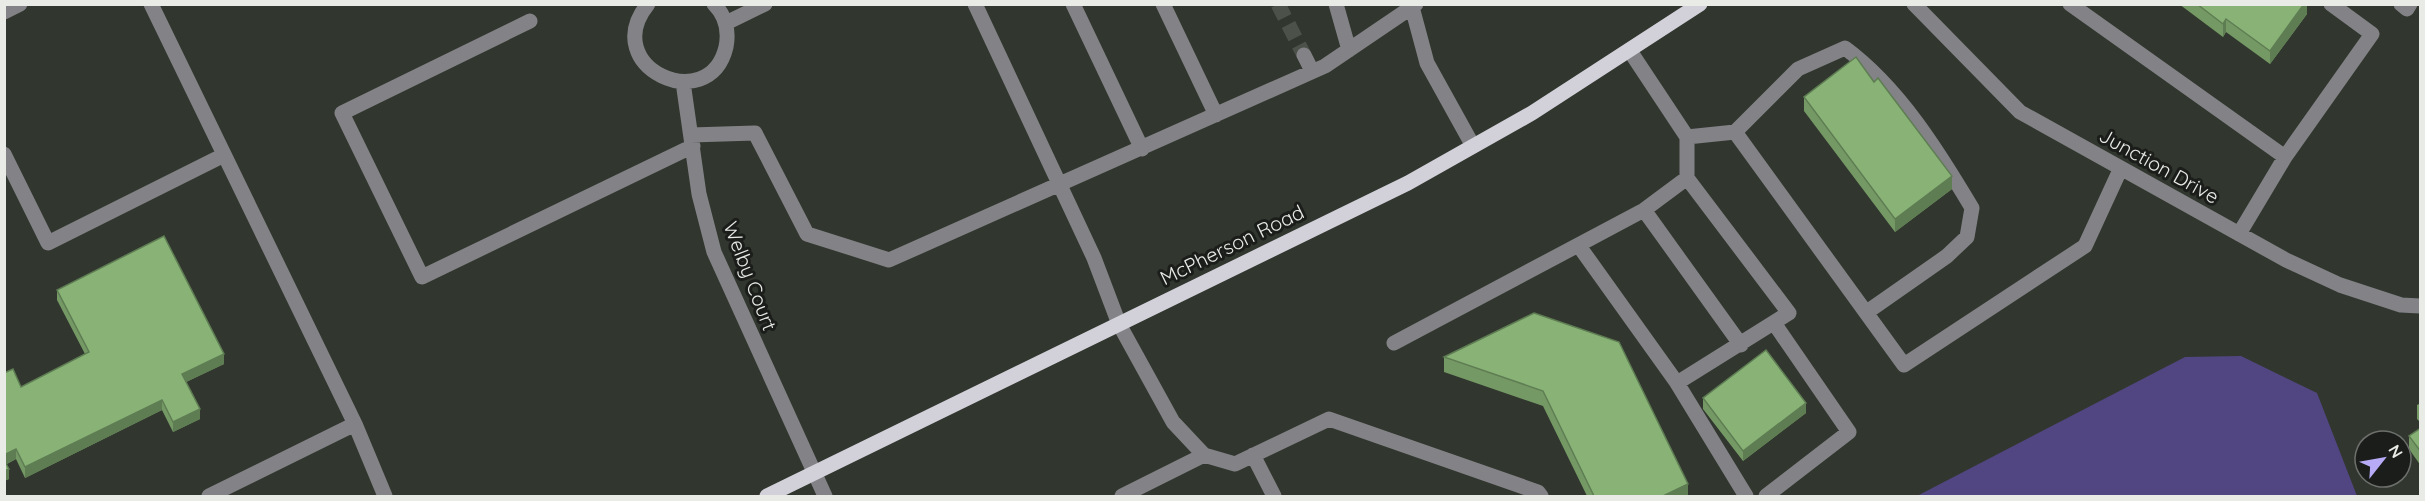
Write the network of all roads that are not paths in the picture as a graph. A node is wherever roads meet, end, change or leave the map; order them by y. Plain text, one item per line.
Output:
1 (20, 4) edge
2 (151, 4) edge
3 (648, 4) edge
4 (714, 4) edge
5 (765, 4) edge
6 (975, 4) edge
7 (1073, 4) edge
8 (1163, 4) edge
9 (1336, 4) edge
10 (1700, 4) edge
11 (1914, 4) edge
12 (2070, 4) edge
13 (2331, 4) edge
14 (2401, 4) edge
15 (2410, 4) edge
16 (1413, 5) edge
17 (4, 12) edge
18 (530, 21) dead end
19 (726, 23) junction
20 (1349, 50) junction
21 (1630, 51) junction
22 (1304, 55) tunnel mouth
23 (1312, 71) junction
24 (683, 82) junction
25 (1216, 115) junction
26 (1735, 132) junction
27 (1687, 137) junction
28 (692, 140) junction
29 (1473, 146) junction
30 (1142, 149) junction
31 (4, 154) edge
32 (224, 156) junction
33 (2285, 157) junction
34 (2120, 170) junction
35 (1687, 178) junction
36 (1060, 183) junction
37 (1644, 210) junction
38 (2239, 234) junction
39 (1579, 246) junction
40 (2421, 306) edge
41 (1867, 312) junction
42 (1774, 323) junction
43 (1119, 324) junction
44 (1394, 343) dead end
45 (1741, 345) junction
46 (1677, 383) junction
47 (355, 424) junction
48 (1204, 455) junction
49 (1253, 455) junction
50 (814, 473) junction
51 (209, 496) edge
52 (385, 496) edge
53 (767, 496) edge
54 (825, 496) edge
55 (1122, 496) edge
56 (1274, 496) edge
57 (1541, 496) edge
58 (1746, 496) edge
59 (1766, 496) edge

1 - 17 street
2 - 32 street
3 - 24 street
4 - 19 street
5 - 19 street
6 - 36 street
7 - 30 street
8 - 25 street
9 - 20 street
10 - 21 main road, McPherson Road
11 - 34 street, Junction Drive
12 - 33 street
13 - 33 street
14 - 15 street
16 - 20 street
16 - 29 street
18 - 28 street
19 - 24 street
20 - 23 street
21 - 27 street
21 - 29 main road, McPherson Road
22 - 23 street
23 - 25 street
24 - 28 street, Welby Court
25 - 30 street
26 - 27 street
26 - 41 street
26 - 41 street
27 - 35 street
28 - 36 street
28 - 50 street, Welby Court
29 - 43 main road, McPherson Road
30 - 36 street
31 - 32 street
32 - 47 street
33 - 38 street
34 - 38 street, Junction Drive
34 - 41 street
35 - 37 street
35 - 42 street
36 - 43 street
37 - 39 street
37 - 45 street
38 - 40 street, Junction Drive
39 - 44 street
39 - 46 street
42 - 45 street
42 - 59 street
43 - 48 street
43 - 50 main road, McPherson Road
45 - 46 street
46 - 58 street
47 - 51 street
47 - 52 street
48 - 49 street
48 - 55 street
49 - 56 street
49 - 57 street
50 - 53 main road, McPherson Road
50 - 54 street, Welby Court

